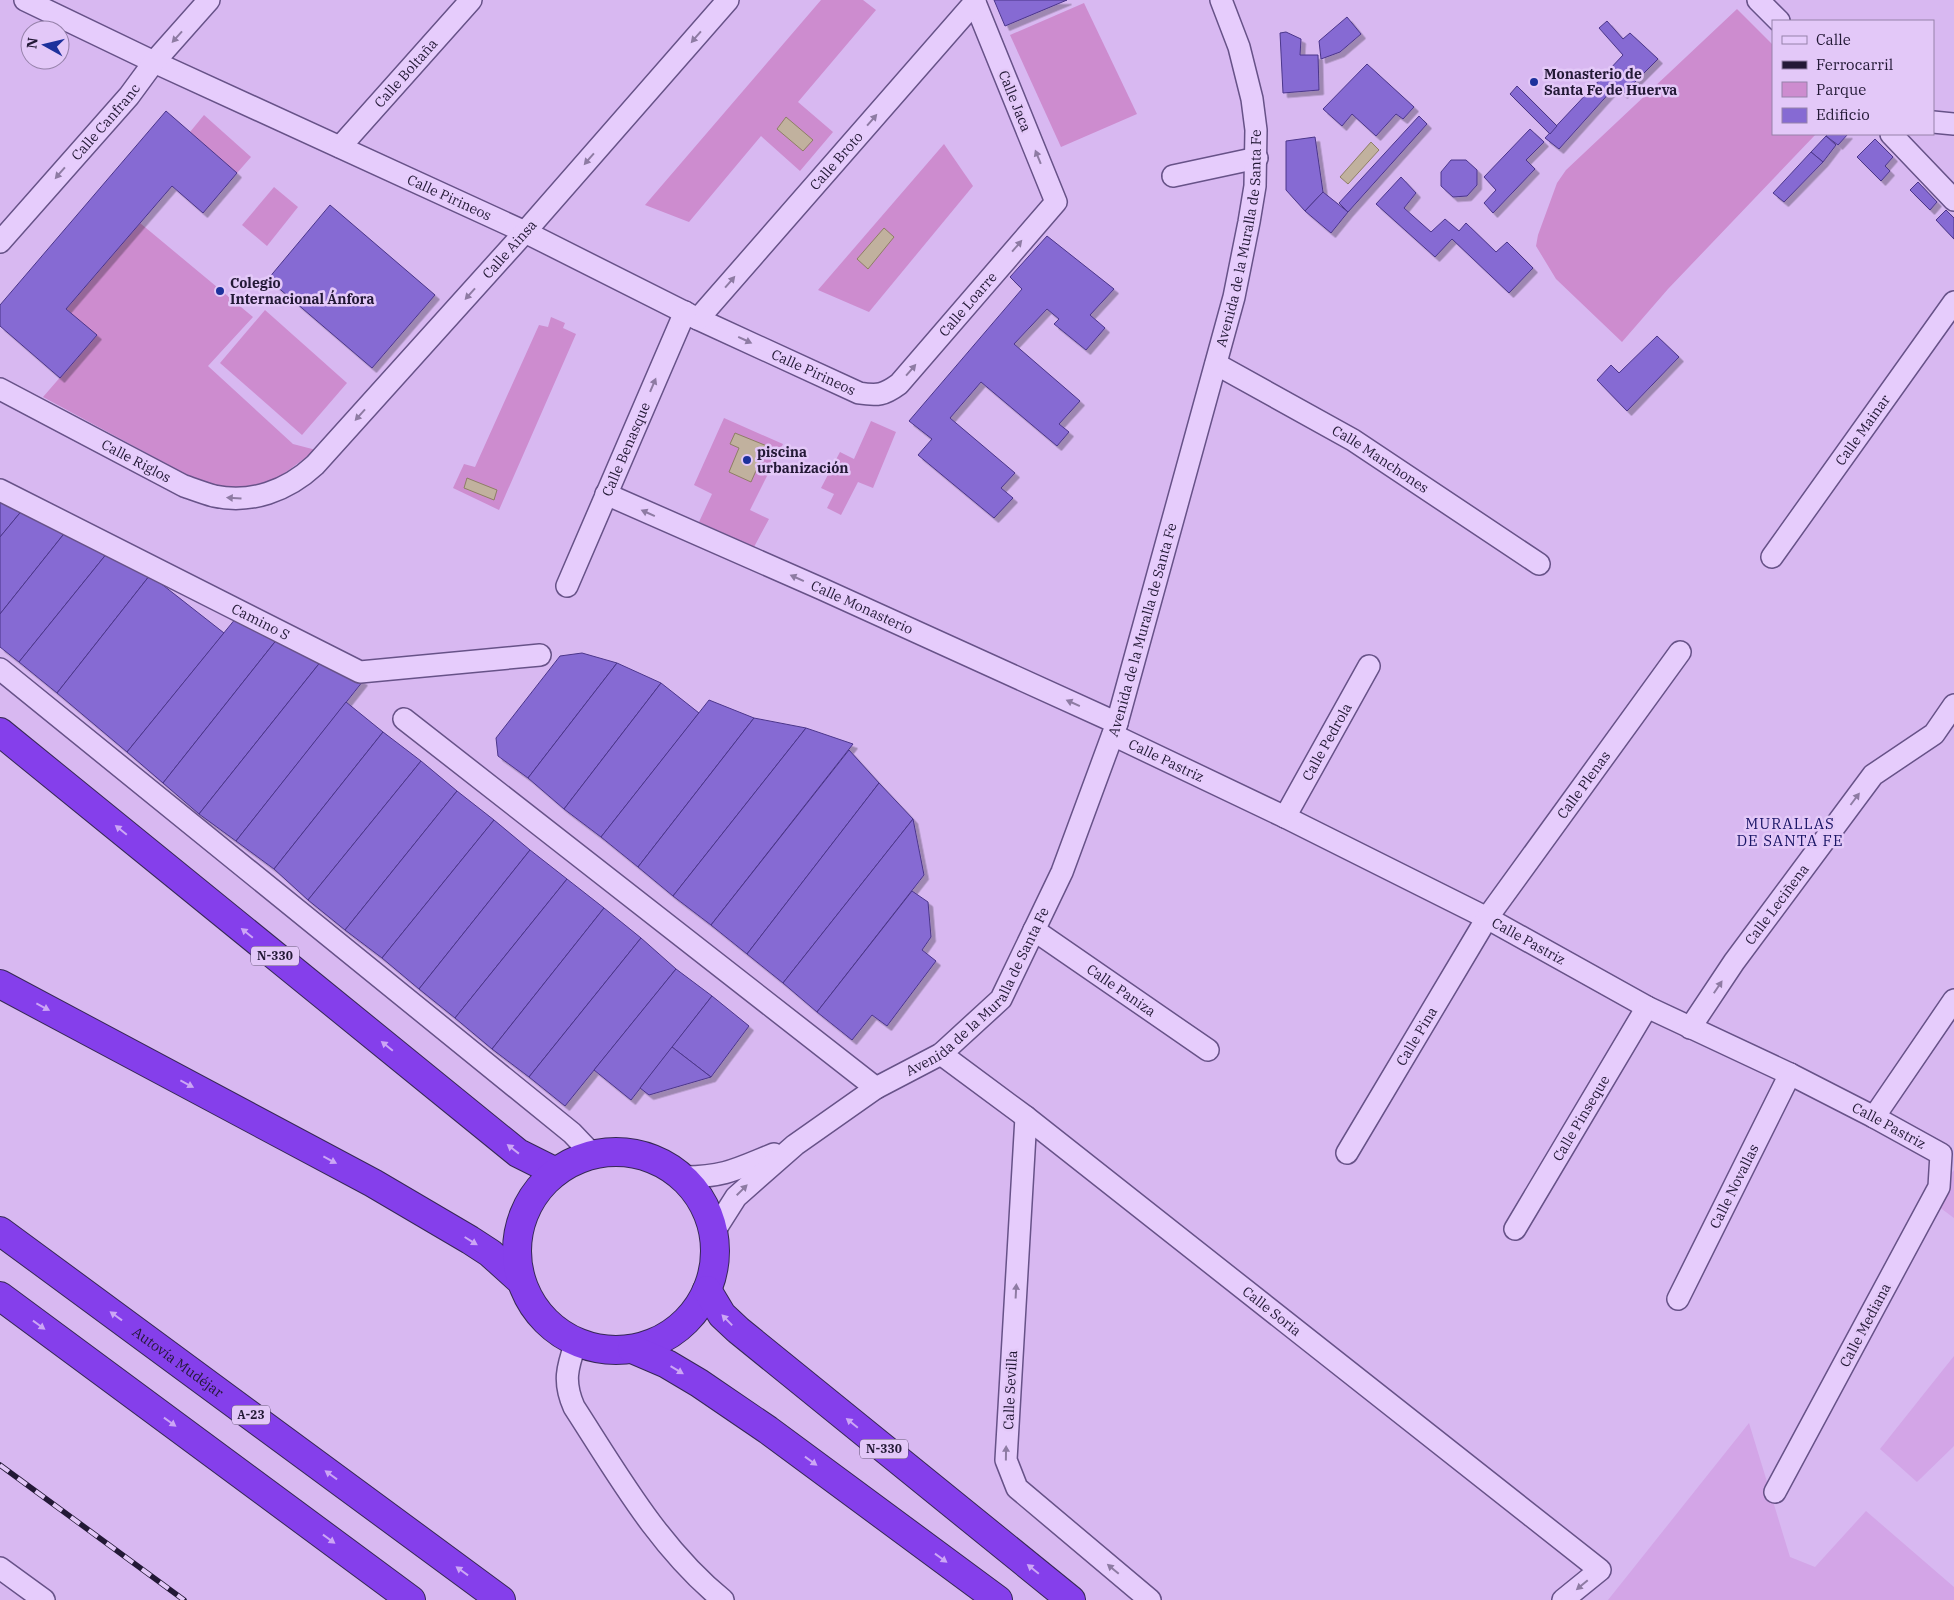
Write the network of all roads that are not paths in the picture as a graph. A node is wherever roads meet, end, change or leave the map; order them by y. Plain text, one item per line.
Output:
1 (25, 0) edge
2 (210, 0) edge
3 (471, 0) edge
4 (728, 0) edge
5 (1221, 0) edge
6 (1758, 0) edge
7 (974, 1) edge
8 (1778, 20) edge
9 (154, 62) junction
10 (1934, 122) edge
11 (1954, 124) edge
12 (1892, 135) edge
13 (340, 147) junction
14 (1257, 158) junction
15 (1173, 176) dead end
16 (1954, 200) edge
17 (1056, 202) joint
18 (526, 232) junction
19 (0, 242) edge
20 (1954, 302) edge
21 (691, 315) junction
22 (1216, 364) junction
23 (0, 389) edge
24 (872, 395) joint
25 (281, 489) joint
26 (0, 490) edge
27 (606, 494) junction
28 (1772, 557) dead end
29 (1539, 564) dead end
30 (567, 586) dead end
31 (1680, 652) dead end
32 (540, 655) dead end
33 (1369, 666) dead end
34 (0, 669) edge
35 (1954, 705) edge
36 (404, 719) dead end
37 (1115, 729) junction
38 (0, 732) edge
39 (1285, 817) junction
40 (1487, 918) junction
41 (1034, 930) junction
42 (0, 984) edge
43 (1954, 1000) edge
44 (1647, 1007) junction
45 (1690, 1028) junction
46 (1208, 1050) dead end
47 (941, 1054) junction
48 (1790, 1074) junction
49 (876, 1088) junction
50 (1026, 1117) junction
51 (1874, 1117) junction
52 (795, 1145) junction
53 (1347, 1153) dead end
54 (592, 1154) junction
55 (1941, 1154) joint
56 (556, 1172) junction
57 (685, 1177) junction
58 (1515, 1229) dead end
59 (715, 1230) junction
60 (0, 1231) edge
61 (521, 1281) junction
62 (707, 1290) junction
63 (0, 1296) edge
64 (1678, 1299) dead end
65 (576, 1342) junction
66 (632, 1350) junction
67 (1775, 1492) dead end
68 (0, 1568) edge
69 (44, 1600) edge
70 (411, 1600) edge
71 (501, 1600) edge
72 (723, 1600) edge
73 (998, 1600) edge
74 (1071, 1600) edge
75 (1150, 1600) edge
76 (1563, 1600) edge

1 - 9 street, Calle Pirineos
2 -> 9 street, Calle Canfranc
3 - 13 street, Calle Boltaña
4 -> 18 street, Calle Ainsa
5 - 14 street, Avenida de la Muralla de Santa Fe
6 - 8 street
17 -> 7 street, Calle Jaca
21 -> 7 street, Calle Broto
9 - 13 street, Calle Pirineos
9 -> 19 street, Calle Canfranc
10 - 11 street
12 - 16 street
13 - 18 street, Calle Pirineos
14 - 15 street
14 - 22 street, Avenida de la Muralla de Santa Fe
24 -> 17 street, Calle Loarre
18 - 21 street, Calle Pirineos
18 -> 25 street, Calle Ainsa
20 - 28 street, Calle Mainar
21 -> 24 street, Calle Pirineos
27 -> 21 street, Calle Benasque
22 - 29 street, Calle Manchones
22 - 37 street, Avenida de la Muralla de Santa Fe
25 -> 23 street, Calle Riglos
26 - 32 street, Camino S
27 - 30 street, Calle Benasque
37 -> 27 street, Calle Monasterio
31 - 40 street, Calle Plenas
33 - 39 street, Calle Pedrola
34 - 54 street
45 -> 35 street, Calle Leciñena
36 - 49 street
37 - 39 street, Calle Pastriz
37 - 41 street, Avenida de la Muralla de Santa Fe
56 -> 38 highway, N-330
39 - 40 street, Calle Pastriz
40 - 44 street, Calle Pastriz
40 - 53 street, Calle Pina
41 - 46 street, Calle Paniza
41 - 47 street, Avenida de la Muralla de Santa Fe
42 -> 61 highway
43 - 51 street
44 - 45 street, Calle Pastriz
44 - 58 street, Calle Pinseque
45 - 48 street, Calle Pastriz
47 - 49 street, Avenida de la Muralla de Santa Fe
47 - 50 street, Calle Soria
48 - 51 street, Calle Pastriz
48 - 64 street, Calle Novallas
49 - 52 street, Avenida de la Muralla de Santa Fe
75 -> 50 street, Calle Sevilla
50 -> 76 street, Calle Soria
51 - 55 street, Calle Pastriz
52 - 57 street, Avenida de la Muralla de Santa Fe
59 -> 52 street, Avenida de la Muralla de Santa Fe
54 - 56 highway
54 - 57 highway
55 - 67 street, Calle Mediana
56 - 61 highway
57 - 59 highway
59 - 62 highway
71 -> 60 highway, Autovía Mudéjar / A-23
61 - 65 highway
62 - 66 highway
74 -> 62 highway, N-330
63 -> 70 highway
65 - 66 highway
65 - 72 street
66 -> 73 highway
68 - 69 street

